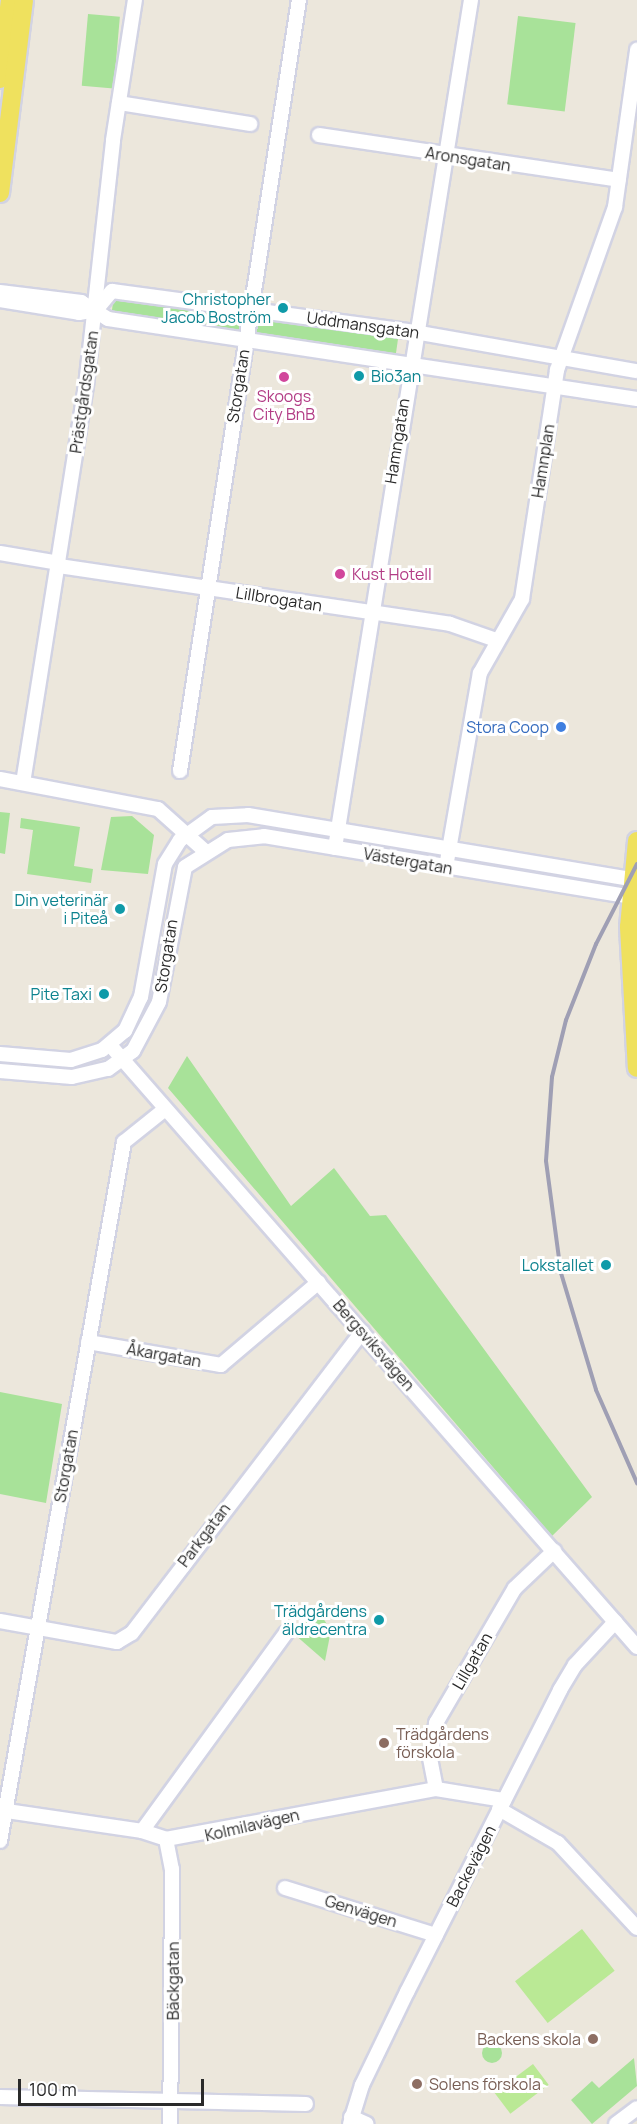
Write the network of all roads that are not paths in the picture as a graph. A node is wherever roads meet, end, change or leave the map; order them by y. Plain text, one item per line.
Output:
1 (10, 0) edge
2 (24, 0) edge
3 (135, 0) edge
4 (299, 0) edge
5 (471, 0) edge
6 (637, 50) edge
7 (0, 79) edge
8 (119, 103) junction
9 (250, 124) dead end
10 (319, 135) dead end
11 (445, 155) junction
12 (619, 180) junction
13 (0, 193) edge
14 (0, 292) edge
15 (0, 300) edge
16 (96, 310) junction
17 (250, 310) junction
18 (415, 332) junction
19 (245, 340) junction
20 (562, 357) junction
21 (409, 364) junction
22 (637, 371) edge
23 (554, 387) junction
24 (637, 399) edge
25 (0, 554) edge
26 (59, 564) junction
27 (205, 587) junction
28 (372, 611) junction
29 (496, 640) junction
30 (180, 771) dead end
31 (0, 779) edge
32 (23, 783) junction
33 (338, 831) junction
34 (188, 834) junction
35 (637, 841) edge
36 (335, 848) junction
37 (205, 850) junction
38 (449, 850) junction
39 (446, 867) junction
40 (634, 889) edge
41 (112, 1043) junction
42 (0, 1054) edge
43 (122, 1061) junction
44 (637, 1068) edge
45 (0, 1071) edge
46 (164, 1110) junction
47 (319, 1282) junction
48 (362, 1332) junction
49 (88, 1342) junction
50 (554, 1551) junction
51 (0, 1621) edge
52 (615, 1622) junction
53 (38, 1629) junction
54 (286, 1633) dead end
55 (637, 1647) edge
56 (436, 1789) junction
57 (502, 1804) junction
58 (3, 1811) edge
59 (142, 1831) junction
60 (166, 1839) junction
61 (0, 1841) edge
62 (285, 1888) dead end
63 (637, 1929) edge
64 (436, 1935) junction
65 (0, 2097) edge
66 (172, 2101) junction
67 (306, 2104) dead end
68 (637, 2108) edge
69 (351, 2120) edge
70 (170, 2124) edge
71 (367, 2124) edge
72 (616, 2124) edge

1 - 7 main road
2 - 13 main road
3 - 8 street, Prästgårdsgatan
4 - 17 street, Storgatan
5 - 11 street, Hamngatan
6 - 12 street, Hamnplan
8 - 9 street
8 - 16 street, Prästgårdsgatan
10 - 11 street, Aronsgatan
11 - 12 street, Aronsgatan
11 - 18 street, Hamngatan
12 - 20 street, Hamnplan
14 - 16 street, Uddmansgatan
15 - 16 street, Uddmansgatan
16 - 17 street, Uddmansgatan
16 - 19 street, Uddmansgatan
16 - 26 street, Prästgårdsgatan
17 - 18 street, Uddmansgatan
17 - 19 street, Storgatan
18 - 20 street, Uddmansgatan
18 - 21 street, Hamngatan
19 - 21 street, Uddmansgatan
19 - 27 street, Storgatan
20 - 22 street, Uddmansgatan
20 - 23 street, Hamnplan
21 - 23 street, Uddmansgatan
21 - 28 street, Hamngatan
23 - 24 street, Uddmansgatan
23 - 29 street, Hamnplan
25 - 26 street, Lillbrogatan
26 - 27 street, Lillbrogatan
26 - 32 street, Prästgårdsgatan
27 - 28 street, Lillbrogatan
27 - 30 street, Storgatan
28 - 29 street, Lillbrogatan
28 - 33 street, Hamngatan
29 - 38 street, Hamnplan
31 - 32 street
32 - 34 street
33 - 34 street, Västergatan
33 - 36 street, Hamngatan
33 - 38 street, Västergatan
34 - 37 street
34 - 41 street, Storgatan
35 - 40 main road
36 - 37 street, Västergatan
36 - 39 street, Västergatan
37 - 43 street, Storgatan
38 - 39 street, Hamnplan
38 - 40 street, Västergatan
39 - 40 street, Västergatan
40 - 44 main road
41 - 42 street
41 - 43 street, Bergsviksvägen
43 - 45 street
43 - 46 street, Bergsviksvägen
46 - 47 street, Bergsviksvägen
46 - 49 street, Storgatan
47 - 48 street, Bergsviksvägen
47 - 49 street, Åkargatan
48 - 50 street, Bergsviksvägen
48 - 53 street, Parkgatan
49 - 53 street, Storgatan
50 - 52 street, Bergsviksvägen
50 - 56 street, Lillgatan
51 - 53 street, Parkgatan
52 - 55 street, Bergsviksvägen
52 - 57 street, Backevägen
53 - 58 street, Storgatan
54 - 59 street
56 - 57 street, Kolmilavägen
56 - 60 street, Kolmilavägen
57 - 63 street
57 - 64 street, Backevägen
58 - 59 street, Kolmilavägen
58 - 61 street, Storgatan
59 - 60 street, Kolmilavägen
60 - 66 street, Bäckgatan
62 - 64 street, Genvägen
64 - 69 street, Backevägen
65 - 66 street
66 - 67 street
66 - 70 street, Bäckgatan
68 - 72 street
69 - 71 street

